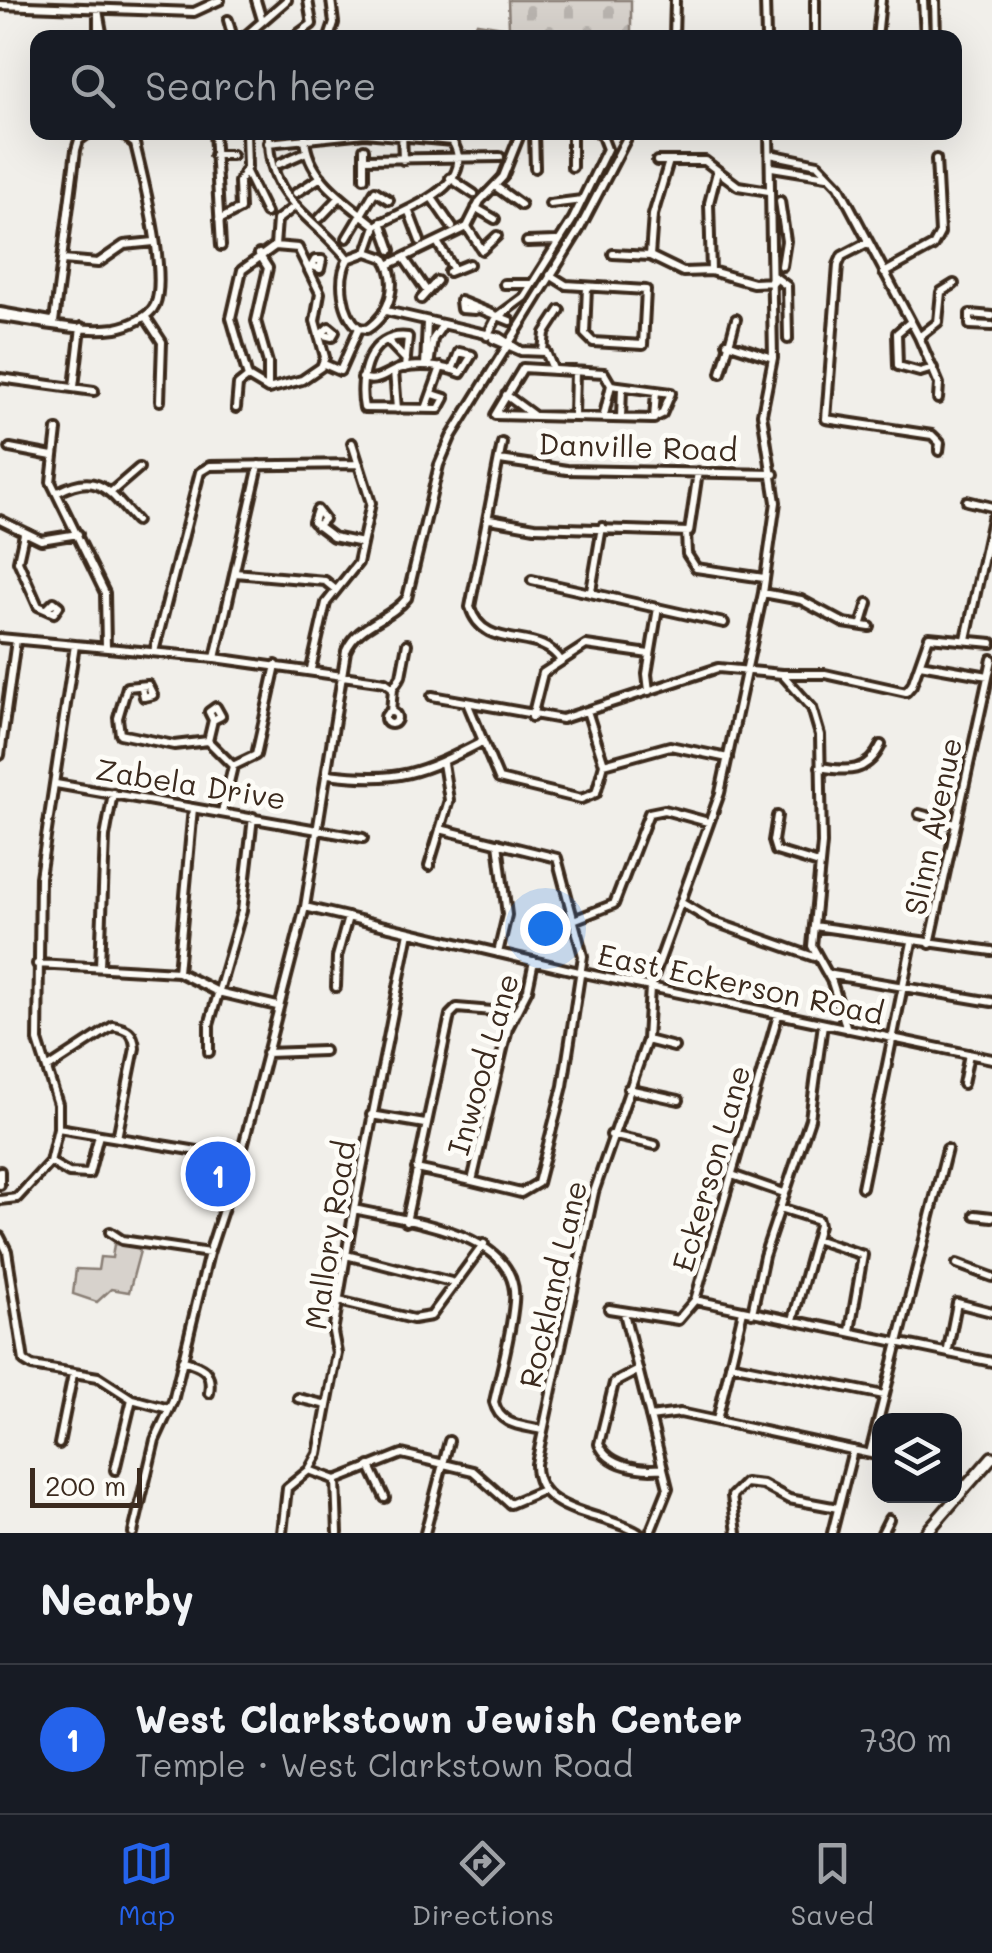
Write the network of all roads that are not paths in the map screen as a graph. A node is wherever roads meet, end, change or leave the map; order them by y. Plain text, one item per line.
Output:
1 (149, 0) edge
2 (220, 0) edge
3 (256, 0) edge
4 (288, 0) edge
5 (308, 0) edge
6 (331, 0) edge
7 (675, 0) edge
8 (765, 0) edge
9 (815, 0) edge
10 (881, 0) edge
11 (923, 0) edge
12 (935, 0) edge
13 (0, 5) edge
14 (98, 10) junction
15 (147, 10) junction
16 (228, 20) dead end
17 (262, 20) junction
18 (99, 30) edge
19 (231, 30) edge
20 (251, 30) edge
21 (304, 30) edge
22 (332, 30) edge
23 (674, 30) edge
24 (766, 30) edge
25 (815, 30) edge
26 (878, 30) edge
27 (925, 30) edge
28 (936, 30) edge
29 (79, 140) edge
30 (130, 140) edge
31 (214, 140) edge
32 (248, 140) edge
33 (268, 140) edge
34 (284, 140) edge
35 (305, 140) edge
36 (341, 140) edge
37 (402, 140) edge
38 (450, 140) edge
39 (517, 140) edge
40 (534, 140) edge
41 (572, 140) edge
42 (603, 140) edge
43 (626, 140) edge
44 (769, 140) edge
45 (347, 141) dead end
46 (268, 143) junction
47 (364, 149) dead end
48 (306, 152) junction
49 (770, 154) junction
50 (214, 155) junction
51 (232, 155) dead end
52 (500, 157) dead end
53 (457, 158) junction
54 (364, 159) junction
55 (936, 159) dead end
56 (403, 160) junction
57 (657, 161) dead end
58 (668, 161) junction
59 (279, 164) dead end
60 (572, 167) dead end
61 (772, 167) junction
62 (535, 168) dead end
63 (246, 172) junction
64 (717, 172) junction
65 (322, 178) junction
66 (364, 178) dead end
67 (450, 178) junction
68 (833, 178) junction
69 (494, 186) junction
70 (769, 191) junction
71 (296, 193) dead end
72 (474, 194) dead end
73 (340, 197) junction
74 (432, 198) junction
75 (389, 200) dead end
76 (584, 200) junction
77 (780, 201) dead end
78 (521, 204) dead end
79 (550, 204) dead end
80 (294, 207) junction
81 (476, 208) junction
82 (409, 212) junction
83 (266, 213) dead end
84 (361, 216) junction
85 (320, 218) dead end
86 (495, 219) dead end
87 (219, 220) junction
88 (378, 224) junction
89 (452, 227) dead end
90 (468, 229) junction
91 (786, 234) junction
92 (772, 235) junction
93 (497, 236) dead end
94 (347, 238) dead end
95 (420, 241) dead end
96 (557, 241) junction
97 (154, 242) junction
98 (436, 242) junction
99 (527, 242) dead end
100 (867, 243) junction
101 (221, 246) dead end
102 (276, 246) junction
103 (391, 250) dead end
104 (367, 252) junction
105 (259, 254) junction
106 (612, 254) dead end
107 (650, 256) junction
108 (404, 258) junction
109 (63, 260) junction
110 (348, 260) junction
111 (469, 264) dead end
112 (388, 265) junction
113 (782, 266) dead end
114 (711, 272) junction
115 (884, 274) junction
116 (550, 276) junction
117 (774, 280) junction
118 (436, 281) dead end
119 (504, 284) dead end
120 (532, 284) junction
121 (954, 284) dead end
122 (587, 286) junction
123 (426, 290) junction
124 (421, 299) dead end
125 (475, 310) dead end
126 (560, 310) dead end
127 (386, 311) junction
128 (0, 314) edge
129 (145, 316) junction
130 (497, 316) junction
131 (992, 316) edge
132 (736, 319) dead end
133 (510, 321) dead end
134 (53, 322) junction
135 (427, 322) junction
136 (909, 322) junction
137 (443, 326) junction
138 (992, 326) edge
139 (81, 327) junction
140 (360, 328) junction
141 (487, 336) junction
142 (919, 337) junction
143 (788, 339) dead end
144 (387, 340) junction
145 (506, 342) junction
146 (727, 343) junction
147 (544, 352) junction
148 (773, 358) junction
149 (324, 364) junction
150 (406, 364) junction
151 (427, 366) junction
152 (441, 367) junction
153 (933, 368) junction
154 (452, 370) dead end
155 (553, 370) junction
156 (575, 371) junction
157 (394, 372) junction
158 (722, 372) dead end
159 (248, 377) junction
160 (0, 378) edge
161 (362, 378) junction
162 (611, 385) junction
163 (74, 387) junction
164 (622, 387) junction
165 (268, 389) junction
166 (94, 391) dead end
167 (656, 392) junction
168 (433, 394) junction
169 (671, 394) junction
170 (682, 394) dead end
171 (506, 395) junction
172 (938, 399) dead end
173 (160, 402) dead end
174 (236, 408) dead end
175 (397, 409) junction
176 (426, 409) junction
177 (604, 415) junction
178 (574, 416) junction
179 (536, 417) junction
180 (621, 418) junction
181 (654, 418) junction
182 (57, 430) dead end
183 (352, 442) dead end
184 (502, 442) dead end
185 (10, 448) dead end
186 (939, 451) dead end
187 (52, 456) junction
188 (500, 460) junction
189 (359, 464) junction
190 (259, 465) junction
191 (139, 468) dead end
192 (698, 472) junction
193 (774, 474) junction
194 (58, 492) junction
195 (110, 493) junction
196 (967, 501) dead end
197 (992, 506) edge
198 (490, 519) junction
199 (992, 519) edge
200 (0, 520) edge
201 (136, 521) dead end
202 (318, 526) dead end
203 (602, 527) junction
204 (689, 530) junction
205 (24, 534) junction
206 (78, 534) junction
207 (362, 543) junction
208 (235, 573) junction
209 (764, 578) junction
210 (532, 580) dead end
211 (336, 590) junction
212 (591, 592) junction
213 (762, 594) junction
214 (868, 603) dead end
215 (48, 608) dead end
216 (658, 608) junction
217 (724, 623) dead end
218 (0, 638) edge
219 (16, 640) junction
220 (966, 640) junction
221 (992, 643) edge
222 (407, 644) dead end
223 (75, 645) junction
224 (106, 647) junction
225 (154, 652) junction
226 (649, 654) junction
227 (215, 658) junction
228 (992, 660) edge
229 (561, 661) junction
230 (920, 664) junction
231 (276, 665) junction
232 (748, 668) junction
233 (310, 669) junction
234 (782, 674) junction
235 (342, 675) junction
236 (988, 676) junction
237 (142, 688) dead end
238 (392, 688) junction
239 (650, 691) junction
240 (432, 696) dead end
241 (4, 698) edge
242 (467, 704) junction
243 (588, 710) junction
244 (391, 712) dead end
245 (532, 717) junction
246 (214, 720) dead end
247 (208, 741) junction
248 (482, 742) junction
249 (881, 745) dead end
250 (0, 755) edge
251 (728, 758) junction
252 (443, 763) junction
253 (604, 764) junction
254 (233, 766) junction
255 (820, 767) junction
256 (328, 774) junction
257 (56, 784) junction
258 (113, 793) junction
259 (193, 808) junction
260 (222, 812) junction
261 (919, 814) dead end
262 (777, 816) dead end
263 (252, 818) junction
264 (708, 822) junction
265 (955, 824) junction
266 (320, 827) junction
267 (440, 829) junction
268 (364, 838) dead end
269 (498, 843) junction
270 (819, 864) junction
271 (428, 866) dead end
272 (682, 903) junction
273 (305, 907) junction
274 (348, 917) junction
275 (576, 919) junction
276 (814, 926) junction
277 (409, 932) junction
278 (912, 942) junction
279 (930, 944) junction
280 (992, 951) edge
281 (498, 954) junction
282 (815, 957) junction
283 (534, 960) junction
284 (37, 964) junction
285 (100, 966) junction
286 (178, 972) junction
287 (579, 972) junction
288 (827, 974) junction
289 (903, 986) junction
290 (336, 987) dead end
291 (650, 987) junction
292 (218, 992) junction
293 (992, 1002) edge
294 (277, 1006) junction
295 (516, 1013) junction
296 (778, 1015) junction
297 (823, 1024) junction
298 (847, 1028) junction
299 (893, 1038) junction
300 (647, 1040) junction
301 (674, 1047) dead end
302 (324, 1051) dead end
303 (209, 1052) dead end
304 (266, 1053) junction
305 (969, 1054) junction
306 (992, 1059) edge
307 (47, 1068) junction
308 (963, 1084) dead end
309 (628, 1089) junction
310 (679, 1100) dead end
311 (371, 1115) junction
312 (425, 1124) junction
313 (58, 1128) junction
314 (611, 1134) junction
315 (99, 1135) junction
316 (117, 1138) junction
317 (655, 1145) dead end
318 (947, 1150) dead end
319 (240, 1158) junction
320 (50, 1162) junction
321 (416, 1170) junction
322 (0, 1171) edge
323 (732, 1175) junction
324 (472, 1182) junction
325 (0, 1185) edge
326 (862, 1187) dead end
327 (784, 1193) junction
328 (0, 1200) edge
329 (780, 1208) junction
330 (354, 1209) junction
331 (975, 1215) dead end
332 (992, 1217) edge
333 (406, 1222) junction
334 (110, 1232) dead end
335 (0, 1236) edge
336 (815, 1239) junction
337 (484, 1244) junction
338 (209, 1253) junction
339 (346, 1255) junction
340 (956, 1264) dead end
341 (992, 1277) edge
342 (455, 1283) junction
343 (695, 1300) junction
344 (340, 1301) junction
345 (609, 1309) dead end
346 (747, 1312) junction
347 (992, 1312) edge
348 (624, 1313) junction
349 (793, 1320) junction
350 (850, 1332) junction
351 (898, 1342) junction
352 (948, 1350) junction
353 (182, 1360) junction
354 (992, 1362) edge
355 (730, 1364) junction
356 (637, 1370) junction
357 (74, 1374) junction
358 (209, 1393) dead end
359 (884, 1394) junction
360 (298, 1398) dead end
361 (132, 1399) junction
362 (328, 1405) junction
363 (169, 1409) junction
364 (650, 1417) junction
365 (718, 1420) junction
366 (542, 1430) junction
367 (449, 1441) dead end
368 (59, 1444) dead end
369 (853, 1450) junction
370 (870, 1453) joint
371 (992, 1458) edge
372 (444, 1463) junction
373 (370, 1466) junction
374 (662, 1468) junction
375 (114, 1470) dead end
376 (309, 1470) junction
377 (336, 1480) junction
378 (962, 1483) edge
379 (967, 1485) junction
380 (543, 1490) junction
381 (385, 1498) dead end
382 (838, 1508) junction
383 (889, 1519) dead end
384 (133, 1533) edge
385 (282, 1533) edge
386 (338, 1533) edge
387 (425, 1533) edge
388 (638, 1533) edge
389 (650, 1533) edge
390 (737, 1533) edge
391 (832, 1533) edge
392 (882, 1533) edge
393 (926, 1533) edge

1 - 15 street
2 - 15 street
3 - 17 street
4 - 17 street
5 - 21 street
6 - 22 street
7 - 23 street
8 - 24 street
9 - 25 street
10 - 26 street
11 - 27 street
12 - 28 street
13 - 14 street
14 - 15 street
14 - 18 street
16 - 19 street
17 - 20 street
29 - 109 street
30 - 97 street
31 - 50 street
32 - 63 street
33 - 46 street
34 - 46 street
35 - 48 street
36 - 45 street
37 - 56 street
38 - 53 street
39 - 69 street
40 - 62 street
41 - 60 street
42 - 76 street
43 - 116 street
44 - 49 street
46 - 80 street
47 - 54 street
48 - 59 street
48 - 65 street
49 - 61 street
49 - 68 street
50 - 51 street
50 - 87 street
52 - 53 street
53 - 56 street
53 - 67 street
54 - 56 street
54 - 66 street
55 - 115 street
57 - 58 street
58 - 64 street
58 - 107 street
61 - 68 street
61 - 70 street
63 - 83 street
63 - 87 street
64 - 70 street
64 - 114 street
65 - 71 street
65 - 73 street
67 - 72 street
67 - 74 street
68 - 100 street
69 - 78 street
69 - 81 street
70 - 92 street
73 - 84 street
73 - 85 street
74 - 82 street
74 - 89 street
75 - 84 street
76 - 79 street
76 - 96 street
77 - 91 street
80 - 102 street
80 - 110 street
81 - 86 street
81 - 90 street
82 - 88 street
82 - 95 street
84 - 88 street
84 - 94 street
87 - 101 street
88 - 103 street
88 - 104 street
90 - 93 street
90 - 98 street
91 - 92 street
91 - 113 street
92 - 117 street
96 - 99 street
96 - 120 street
97 - 109 street
97 - 129 street
98 - 108 street
98 - 111 street
100 - 115 street
100 - 186 street
102 - 105 street
102 - 149 street
104 - 110 street
104 - 112 street
105 - 159 street
105 - 165 street
106 - 107 street
107 - 114 street
108 - 112 street
108 - 123 street
109 - 134 street
110 - 140 street
112 - 127 street
114 - 117 street
115 - 136 street
116 - 122 street
116 - 145 street
117 - 143 street
117 - 148 street, Rockland Lane
118 - 123 street
119 - 120 street
120 - 130 street
121 - 142 street
122 - 122 street
123 - 124 street
125 - 130 street
126 - 147 street
127 - 135 street
127 - 140 street
128 - 134 street
129 - 139 street
129 - 173 street
130 - 133 street
130 - 141 street
131 - 138 street
132 - 146 street
134 - 139 street
135 - 137 street
135 - 151 street
136 - 142 street
136 - 153 street
137 - 141 street
137 - 151 street
139 - 163 street
140 - 149 street
141 - 145 street
142 - 153 street
144 - 150 street
144 - 150 street
144 - 161 street
145 - 147 street
145 - 235 street
146 - 148 street
146 - 158 street
147 - 155 street
148 - 193 street, Rockland Lane
149 - 165 street
150 - 151 street
150 - 157 street
151 - 152 street
152 - 154 street
152 - 168 street
153 - 172 street
155 - 156 street
155 - 171 street
156 - 162 street
156 - 178 street
157 - 161 street
157 - 175 street
159 - 165 street
159 - 174 street
160 - 163 street
161 - 175 street
162 - 164 street
162 - 177 street
163 - 166 street
164 - 167 street
164 - 180 street
167 - 169 street
167 - 181 street
168 - 176 street
168 - 176 street
169 - 170 street
169 - 181 street
171 - 179 street
171 - 179 street
175 - 176 street
177 - 178 street
177 - 180 street
178 - 179 street
180 - 181 street
182 - 187 street
183 - 189 street
184 - 188 street
185 - 187 street
187 - 194 street
188 - 192 street, Danville Road
188 - 198 street
189 - 190 street
189 - 207 street
190 - 208 street
190 - 225 street
191 - 195 street
192 - 193 street, Danville Road
192 - 204 street
193 - 209 street, Rockland Lane
194 - 195 street
194 - 206 street
195 - 201 street
196 - 197 street
198 - 203 street
198 - 229 street
199 - 220 street
200 - 205 street
202 - 207 street
203 - 204 street
203 - 212 street
204 - 209 street
205 - 206 street
205 - 215 street
206 - 224 street
207 - 211 street
208 - 211 street
208 - 227 street
209 - 213 street, Rockland Lane
210 - 212 street
211 - 233 street
212 - 216 street
213 - 214 street
213 - 232 street, Rockland Lane
216 - 217 street
216 - 226 street
218 - 219 street
219 - 223 street
219 - 241 street
220 - 221 street
220 - 230 street
222 - 238 street
223 - 224 street
223 - 257 street
224 - 225 street
225 - 227 street
226 - 229 street
226 - 239 street
227 - 231 street
228 - 236 street, Slinn Avenue
229 - 245 street
230 - 234 street
230 - 236 street
231 - 233 street
231 - 254 street
232 - 234 street
232 - 239 street
232 - 251 street, Rockland Lane
233 - 235 street
234 - 255 street
235 - 238 street
235 - 256 street
236 - 265 street, Slinn Avenue
237 - 247 street
238 - 244 street
239 - 243 street
240 - 242 street
241 - 250 street
242 - 245 street
242 - 248 street
243 - 245 street
243 - 253 street
246 - 247 street
247 - 254 street
248 - 252 street
248 - 253 street
249 - 255 street
251 - 253 street
251 - 264 street, Rockland Lane
252 - 256 street
252 - 267 street
254 - 260 street
255 - 270 street
256 - 266 street
257 - 258 street, Zabela Drive
257 - 284 street
258 - 259 street, Zabela Drive
258 - 285 street
259 - 260 street, Zabela Drive
259 - 286 street
260 - 263 street, Zabela Drive
261 - 265 street
262 - 270 street
263 - 266 street, Zabela Drive
263 - 292 street
264 - 272 street, Rockland Lane
264 - 275 street
265 - 279 street, Slinn Avenue
266 - 268 street, Zabela Drive
266 - 273 street
267 - 269 street
267 - 271 street
269 - 275 street
269 - 281 street
270 - 276 street
272 - 282 street
272 - 291 street, Rockland Lane
273 - 274 street, East Eckerson Road
273 - 294 street
274 - 277 street, East Eckerson Road
274 - 290 street
275 - 287 street
276 - 278 street
276 - 282 street
277 - 281 street, East Eckerson Road
277 - 311 street, Mallory Road
278 - 279 street
278 - 289 street
279 - 280 street
281 - 283 street, East Eckerson Road
282 - 288 street
283 - 287 street, East Eckerson Road
283 - 295 street, Inwood Lane
284 - 285 street
284 - 307 street
285 - 286 street
286 - 292 street
287 - 291 street, East Eckerson Road
287 - 324 street
288 - 289 street
288 - 298 street
289 - 293 street
289 - 299 street
291 - 296 street, East Eckerson Road
291 - 300 street, Rockland Lane
292 - 294 street
292 - 303 street
294 - 304 street
295 - 312 street
295 - 324 street, Inwood Lane
296 - 297 street, East Eckerson Road
296 - 323 street, Eckerson Lane
297 - 298 street, East Eckerson Road
297 - 327 street
298 - 299 street, East Eckerson Road
299 - 305 street, East Eckerson Road
299 - 326 street
300 - 301 street
300 - 309 street, Rockland Lane
302 - 304 street
304 - 319 street
305 - 306 street, East Eckerson Road
305 - 308 street
307 - 313 street
307 - 316 street
309 - 310 street
309 - 314 street, Rockland Lane
311 - 312 street
311 - 330 street, Mallory Road
312 - 321 street
313 - 315 street
313 - 320 street
314 - 317 street
314 - 366 street, Rockland Lane
315 - 316 street
315 - 320 street
316 - 319 street
318 - 351 street
319 - 338 street
320 - 328 street
321 - 324 street, Inwood Lane
321 - 333 street
322 - 325 street
323 - 327 street
323 - 343 street, Eckerson Lane
327 - 329 street
329 - 336 street
329 - 346 street
330 - 333 street
330 - 339 street, Mallory Road
331 - 332 street
333 - 337 street
334 - 338 street
335 - 357 street
336 - 349 street
336 - 350 street
337 - 342 street
337 - 366 street
338 - 353 street
339 - 342 street
339 - 344 street, Mallory Road
340 - 341 street
342 - 344 street
343 - 346 street
343 - 348 street, Eckerson Lane
344 - 362 street, Mallory Road
345 - 348 street
346 - 349 street
346 - 355 street
347 - 352 street
348 - 356 street
349 - 350 street
350 - 351 street
351 - 352 street
351 - 359 street
352 - 354 street
353 - 358 street
353 - 363 street
355 - 359 street
355 - 365 street
356 - 364 street
356 - 374 street
357 - 361 street
357 - 368 street
359 - 370 street
360 - 362 street
361 - 363 street
361 - 375 street
362 - 376 street, Mallory Road
363 - 384 street
364 - 365 street
364 - 374 street
365 - 369 street
366 - 380 street, Rockland Lane
367 - 372 street
369 - 370 street
369 - 382 street
371 - 379 main road
372 - 373 street
372 - 380 street
372 - 387 street
373 - 377 street
373 - 381 street
374 - 389 street
376 - 377 street
376 - 385 street, Mallory Road
377 - 386 street
378 - 379 street
379 - 393 main road
380 - 388 street
382 - 390 street
382 - 391 street
383 - 392 street

